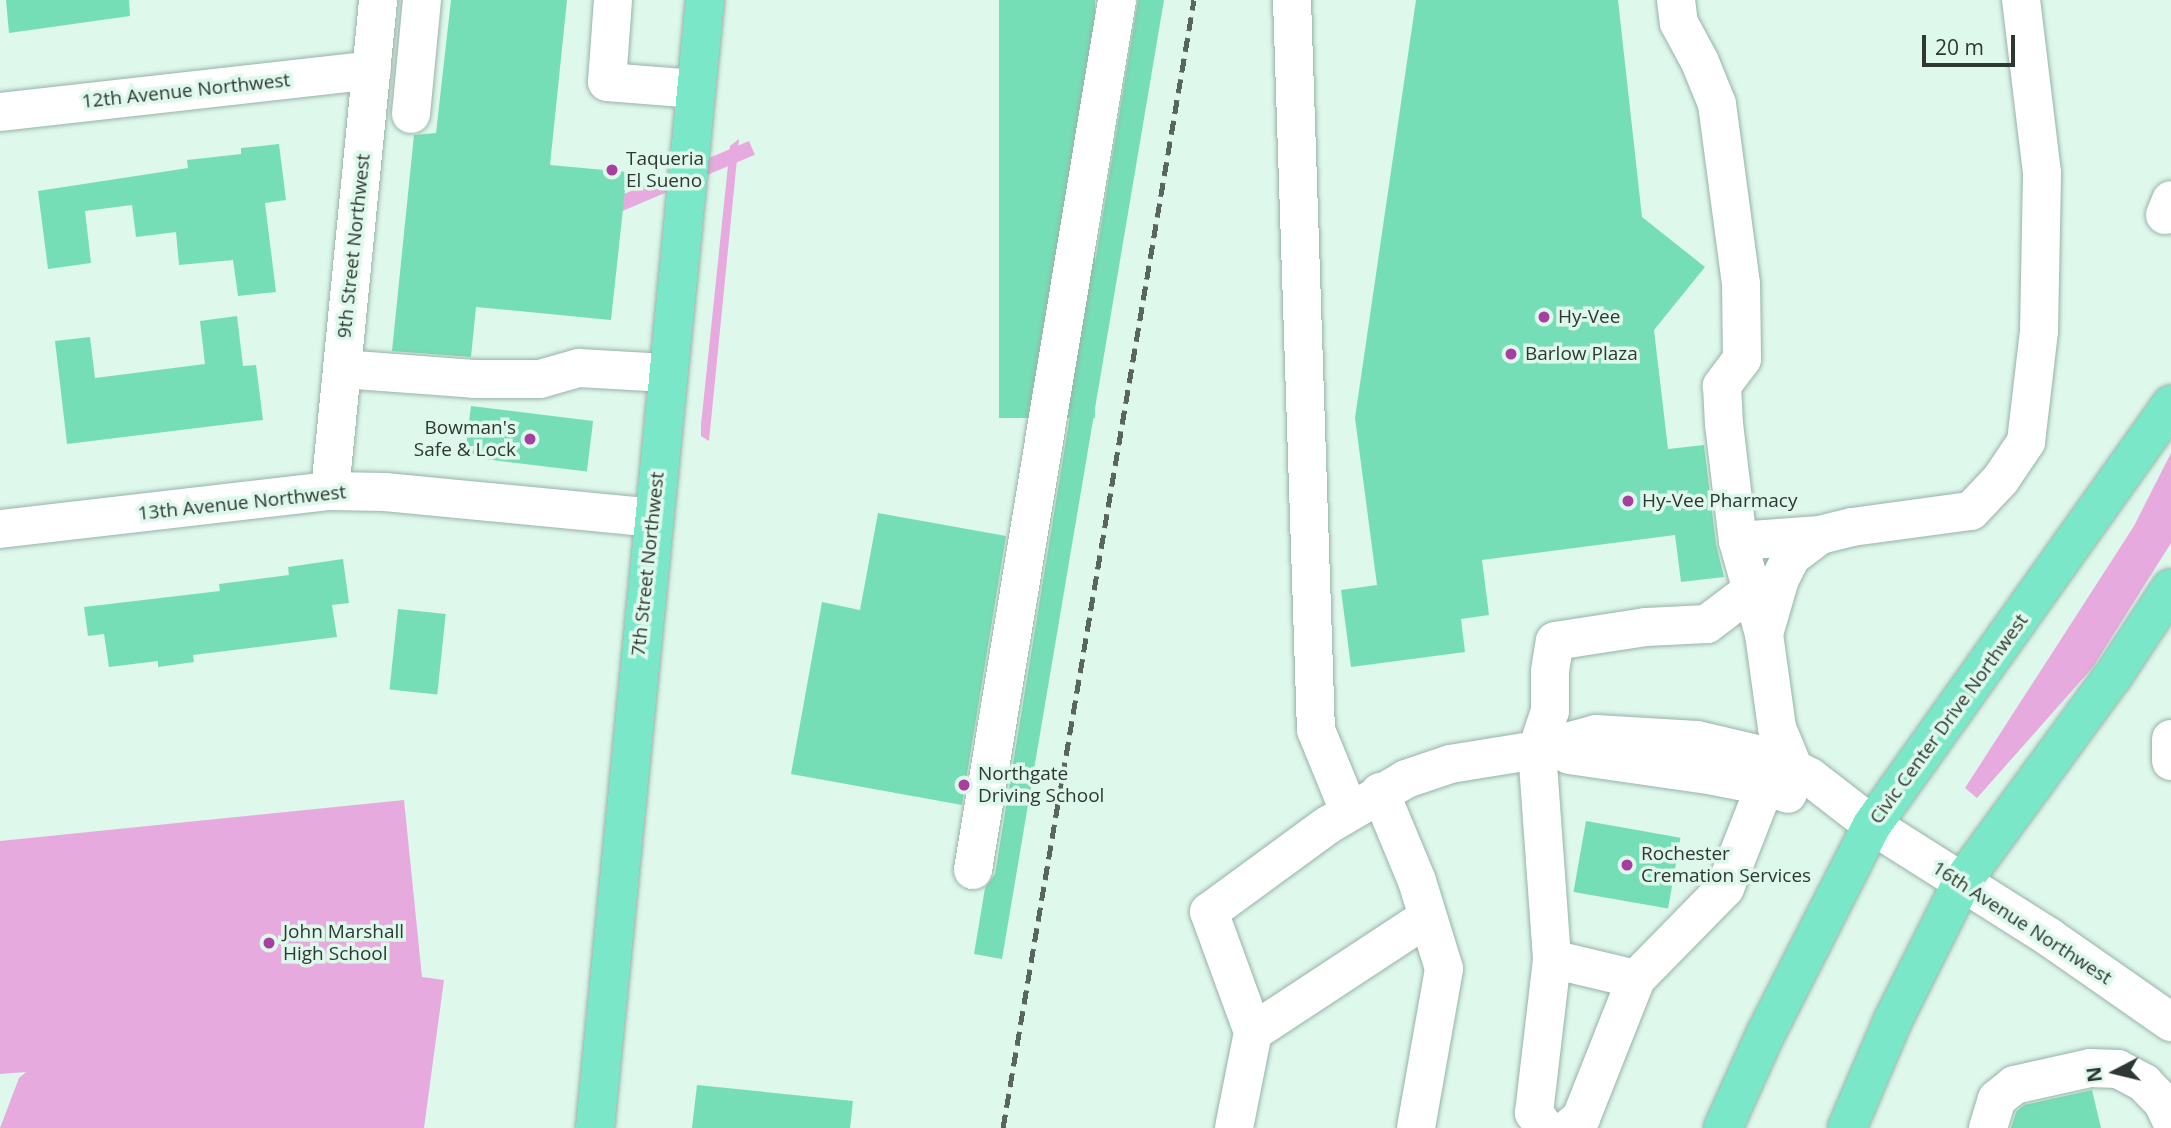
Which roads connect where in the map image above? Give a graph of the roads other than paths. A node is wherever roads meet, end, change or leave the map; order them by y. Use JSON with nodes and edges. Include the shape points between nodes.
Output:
{"nodes":[{"id":1,"x":378,"y":0,"type":"edge"},
{"id":2,"x":422,"y":0,"type":"edge"},
{"id":3,"x":613,"y":0,"type":"edge"},
{"id":4,"x":705,"y":0,"type":"edge"},
{"id":5,"x":1117,"y":0,"type":"edge"},
{"id":6,"x":1293,"y":0,"type":"edge"},
{"id":7,"x":1676,"y":0,"type":"edge"},
{"id":8,"x":2021,"y":0,"type":"edge"},
{"id":9,"x":417,"y":50,"type":"junction"},
{"id":10,"x":373,"y":59,"type":"junction"},
{"id":11,"x":696,"y":89,"type":"junction"},
{"id":12,"x":0,"y":112,"type":"edge"},
{"id":13,"x":411,"y":114,"type":"dead end"},
{"id":14,"x":342,"y":369,"type":"junction"},
{"id":15,"x":666,"y":373,"type":"junction"},
{"id":16,"x":2171,"y":405,"type":"edge"},
{"id":17,"x":330,"y":491,"type":"junction"},
{"id":18,"x":1,"y":518,"type":"edge"},
{"id":19,"x":653,"y":518,"type":"junction"},
{"id":20,"x":1820,"y":535,"type":"junction"},
{"id":21,"x":1738,"y":541,"type":"junction"},
{"id":22,"x":2171,"y":588,"type":"edge"},
{"id":23,"x":1752,"y":590,"type":"junction"},
{"id":24,"x":1764,"y":634,"type":"junction"},
{"id":25,"x":2171,"y":739,"type":"edge"},
{"id":26,"x":1538,"y":750,"type":"junction"},
{"id":27,"x":2171,"y":761,"type":"edge"},
{"id":28,"x":1779,"y":778,"type":"junction"},
{"id":29,"x":1365,"y":802,"type":"junction"},
{"id":30,"x":1872,"y":825,"type":"junction"},
{"id":31,"x":973,"y":870,"type":"dead end"},
{"id":32,"x":1962,"y":882,"type":"junction"},
{"id":33,"x":1428,"y":917,"type":"junction"},
{"id":34,"x":1552,"y":959,"type":"junction"},
{"id":35,"x":1636,"y":979,"type":"junction"},
{"id":36,"x":2171,"y":1022,"type":"edge"},
{"id":37,"x":1252,"y":1032,"type":"junction"},
{"id":38,"x":2171,"y":1120,"type":"edge"},
{"id":39,"x":595,"y":1128,"type":"edge"},
{"id":40,"x":1234,"y":1128,"type":"edge"},
{"id":41,"x":1416,"y":1128,"type":"edge"},
{"id":42,"x":1545,"y":1128,"type":"edge"},
{"id":43,"x":1569,"y":1128,"type":"edge"},
{"id":44,"x":1723,"y":1128,"type":"edge"},
{"id":45,"x":1847,"y":1128,"type":"edge"},
{"id":46,"x":1988,"y":1128,"type":"edge"}],
"edges":[{"from":1,"to":10,"type":"street","name":"9th Street Northwest"},
{"from":2,"to":9,"type":"street"},
{"from":3,"to":11,"type":"street","via":[[607,82]]},
{"from":4,"to":11,"type":"main road","name":"7th Street Northwest"},
{"from":5,"to":31,"type":"street"},
{"from":6,"to":29,"type":"street","via":[[1316,730]]},
{"from":7,"to":21,"type":"street","via":[[1679,23],[1717,103],[1741,284],[1742,359],[1723,386]]},
{"from":8,"to":20,"type":"street","via":[[2042,173],[2039,331],[2026,442],[2001,479],[1971,511]]},
{"from":9,"to":10,"type":"street","name":"12th Avenue Northwest"},
{"from":9,"to":13,"type":"street"},
{"from":10,"to":12,"type":"street","name":"12th Avenue Northwest"},
{"from":10,"to":14,"type":"street","name":"9th Street Northwest"},
{"from":11,"to":15,"type":"main road","name":"7th Street Northwest"},
{"from":14,"to":15,"type":"street","via":[[474,379],[540,379],[579,368]]},
{"from":14,"to":17,"type":"street","name":"9th Street Northwest"},
{"from":15,"to":19,"type":"main road","name":"7th Street Northwest"},
{"from":16,"to":30,"type":"main road","name":"Civic Center Drive Northwest"},
{"from":17,"to":18,"type":"street","name":"13th Avenue Northwest"},
{"from":17,"to":19,"type":"street","name":"13th Avenue Northwest","via":[[385,492]]},
{"from":19,"to":39,"type":"main road","name":"7th Street Northwest"},
{"from":20,"to":21,"type":"street"},
{"from":20,"to":24,"type":"street","via":[[1791,557]]},
{"from":21,"to":23,"type":"street"},
{"from":22,"to":32,"type":"main road","via":[[2113,676]]},
{"from":23,"to":24,"type":"street"},
{"from":23,"to":26,"type":"street","via":[[1707,624],[1646,627],[1555,641],[1550,711]]},
{"from":24,"to":28,"type":"street"},
{"from":25,"to":27,"type":"street"},
{"from":26,"to":28,"type":"street","name":"16th Avenue Northwest","via":[[1596,734],[1697,740],[1761,755]]},
{"from":26,"to":29,"type":"street","name":"16th Avenue Northwest","via":[[1450,764],[1406,779]]},
{"from":26,"to":34,"type":"street"},
{"from":28,"to":30,"type":"street","name":"16th Avenue Northwest","via":[[1810,777]]},
{"from":28,"to":35,"type":"street","via":[[1725,888]]},
{"from":29,"to":33,"type":"street","via":[[1417,881]]},
{"from":29,"to":37,"type":"street","name":"16th Avenue Northwest","via":[[1209,912]]},
{"from":30,"to":32,"type":"street","name":"16th Avenue Northwest"},
{"from":30,"to":44,"type":"main road","name":"Civic Center Drive Northwest"},
{"from":32,"to":36,"type":"street","name":"16th Avenue Northwest"},
{"from":32,"to":45,"type":"main road","via":[[1893,1020]]},
{"from":33,"to":37,"type":"street"},
{"from":33,"to":41,"type":"street","via":[[1444,970]]},
{"from":34,"to":35,"type":"street"},
{"from":34,"to":42,"type":"street","via":[[1534,1113]]},
{"from":35,"to":43,"type":"street","via":[[1581,1118]]},
{"from":37,"to":40,"type":"street"},
{"from":38,"to":46,"type":"street","via":[[2164,1103],[2144,1083],[2118,1069],[2090,1068],[2014,1085],[1997,1099]]}]}
